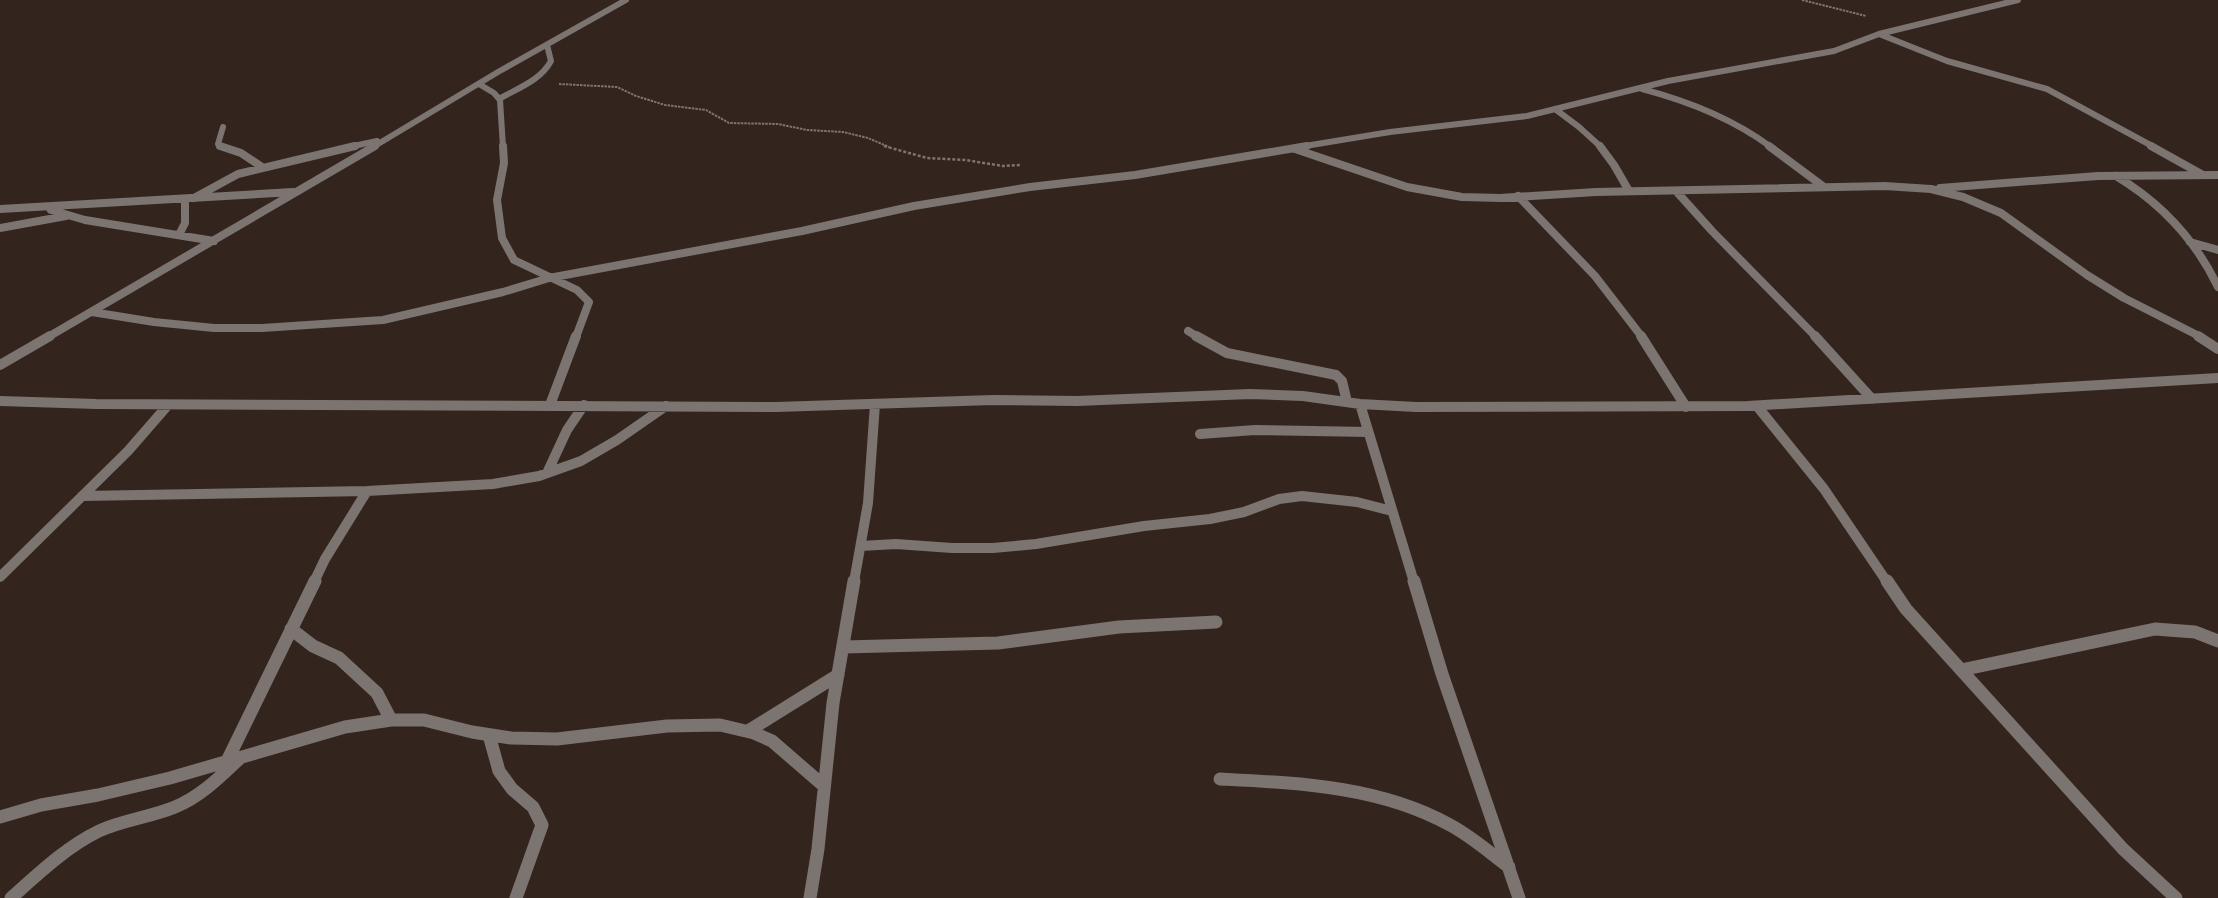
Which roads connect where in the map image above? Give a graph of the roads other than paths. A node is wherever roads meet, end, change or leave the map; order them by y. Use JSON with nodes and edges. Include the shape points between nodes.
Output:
{"nodes":[{"id":1,"x":626,"y":0,"type":"edge"},
{"id":2,"x":2018,"y":0,"type":"edge"},
{"id":3,"x":1879,"y":34,"type":"junction"},
{"id":4,"x":547,"y":46,"type":"junction"},
{"id":5,"x":479,"y":84,"type":"junction"},
{"id":6,"x":1641,"y":88,"type":"junction"},
{"id":7,"x":498,"y":99,"type":"junction"},
{"id":8,"x":1555,"y":110,"type":"junction"},
{"id":9,"x":223,"y":127,"type":"dead end"},
{"id":10,"x":386,"y":140,"type":"junction"},
{"id":11,"x":1294,"y":149,"type":"junction"},
{"id":12,"x":262,"y":167,"type":"junction"},
{"id":13,"x":2203,"y":175,"type":"junction"},
{"id":14,"x":2218,"y":175,"type":"edge"},
{"id":15,"x":2115,"y":176,"type":"junction"},
{"id":16,"x":1824,"y":187,"type":"junction"},
{"id":17,"x":1931,"y":189,"type":"junction"},
{"id":18,"x":1629,"y":191,"type":"junction"},
{"id":19,"x":1676,"y":191,"type":"junction"},
{"id":20,"x":297,"y":192,"type":"junction"},
{"id":21,"x":1518,"y":196,"type":"junction"},
{"id":22,"x":193,"y":198,"type":"junction"},
{"id":23,"x":184,"y":199,"type":"junction"},
{"id":24,"x":44,"y":208,"type":"junction"},
{"id":25,"x":0,"y":210,"type":"edge"},
{"id":26,"x":70,"y":216,"type":"junction"},
{"id":27,"x":0,"y":228,"type":"edge"},
{"id":28,"x":179,"y":235,"type":"junction"},
{"id":29,"x":214,"y":241,"type":"junction"},
{"id":30,"x":2190,"y":242,"type":"junction"},
{"id":31,"x":2218,"y":250,"type":"edge"},
{"id":32,"x":549,"y":278,"type":"junction"},
{"id":33,"x":2218,"y":287,"type":"edge"},
{"id":34,"x":92,"y":312,"type":"junction"},
{"id":35,"x":1188,"y":331,"type":"dead end"},
{"id":36,"x":2218,"y":349,"type":"edge"},
{"id":37,"x":0,"y":365,"type":"edge"},
{"id":38,"x":2218,"y":378,"type":"edge"},
{"id":39,"x":1872,"y":399,"type":"junction"},
{"id":40,"x":0,"y":401,"type":"edge"},
{"id":41,"x":1347,"y":402,"type":"junction"},
{"id":42,"x":875,"y":404,"type":"junction"},
{"id":43,"x":1360,"y":404,"type":"junction"},
{"id":44,"x":168,"y":405,"type":"junction"},
{"id":45,"x":550,"y":405,"type":"junction"},
{"id":46,"x":584,"y":405,"type":"junction"},
{"id":47,"x":666,"y":406,"type":"junction"},
{"id":48,"x":1757,"y":406,"type":"junction"},
{"id":49,"x":1686,"y":407,"type":"junction"},
{"id":50,"x":1368,"y":432,"type":"junction"},
{"id":51,"x":1200,"y":434,"type":"dead end"},
{"id":52,"x":547,"y":473,"type":"junction"},
{"id":53,"x":367,"y":490,"type":"junction"},
{"id":54,"x":82,"y":496,"type":"junction"},
{"id":55,"x":1392,"y":511,"type":"junction"},
{"id":56,"x":860,"y":546,"type":"junction"},
{"id":57,"x":0,"y":577,"type":"edge"},
{"id":58,"x":1216,"y":622,"type":"dead end"},
{"id":59,"x":291,"y":629,"type":"junction"},
{"id":60,"x":2218,"y":641,"type":"edge"},
{"id":61,"x":844,"y":647,"type":"junction"},
{"id":62,"x":1961,"y":670,"type":"junction"},
{"id":63,"x":838,"y":675,"type":"junction"},
{"id":64,"x":391,"y":720,"type":"junction"},
{"id":65,"x":748,"y":731,"type":"junction"},
{"id":66,"x":489,"y":734,"type":"junction"},
{"id":67,"x":233,"y":760,"type":"junction"},
{"id":68,"x":1220,"y":779,"type":"dead end"},
{"id":69,"x":824,"y":786,"type":"junction"},
{"id":70,"x":0,"y":817,"type":"edge"},
{"id":71,"x":1509,"y":867,"type":"junction"},
{"id":72,"x":11,"y":898,"type":"edge"},
{"id":73,"x":516,"y":898,"type":"edge"},
{"id":74,"x":810,"y":898,"type":"edge"},
{"id":75,"x":1519,"y":898,"type":"edge"},
{"id":76,"x":2176,"y":898,"type":"edge"}],
"edges":[{"from":1,"to":4,"type":"street"},
{"from":2,"to":3,"type":"street"},
{"from":3,"to":6,"type":"street","via":[[1834,51]]},
{"from":3,"to":13,"type":"street","via":[[1947,61],[2046,89]]},
{"from":4,"to":5,"type":"street"},
{"from":4,"to":7,"type":"street","via":[[552,61],[548,68]]},
{"from":5,"to":7,"type":"street"},
{"from":5,"to":10,"type":"street"},
{"from":6,"to":8,"type":"street"},
{"from":6,"to":16,"type":"street","via":[[1680,99],[1748,131]]},
{"from":7,"to":32,"type":"street","via":[[504,163],[497,200],[502,238],[514,260]]},
{"from":8,"to":11,"type":"street","via":[[1390,132]]},
{"from":8,"to":18,"type":"street","via":[[1586,131],[1613,160]]},
{"from":9,"to":12,"type":"street","via":[[218,144],[241,153]]},
{"from":10,"to":12,"type":"street"},
{"from":10,"to":20,"type":"street"},
{"from":11,"to":21,"type":"street","via":[[1422,191],[1478,197]]},
{"from":11,"to":32,"type":"street","via":[[1135,176],[914,206],[802,231]]},
{"from":12,"to":22,"type":"street","via":[[238,174]]},
{"from":13,"to":14,"type":"street"},
{"from":13,"to":15,"type":"street"},
{"from":15,"to":17,"type":"street"},
{"from":15,"to":30,"type":"street","via":[[2160,206]]},
{"from":16,"to":17,"type":"street"},
{"from":16,"to":19,"type":"street"},
{"from":17,"to":36,"type":"street","via":[[2001,212],[2087,275]]},
{"from":18,"to":19,"type":"street"},
{"from":18,"to":21,"type":"street"},
{"from":19,"to":39,"type":"street"},
{"from":20,"to":22,"type":"street"},
{"from":20,"to":29,"type":"street"},
{"from":21,"to":49,"type":"street","via":[[1594,275],[1659,360]]},
{"from":22,"to":23,"type":"street"},
{"from":23,"to":24,"type":"street"},
{"from":23,"to":28,"type":"street","via":[[185,223]]},
{"from":24,"to":25,"type":"street"},
{"from":24,"to":26,"type":"street"},
{"from":26,"to":27,"type":"street"},
{"from":26,"to":28,"type":"street"},
{"from":28,"to":29,"type":"street"},
{"from":29,"to":34,"type":"street"},
{"from":30,"to":31,"type":"street"},
{"from":30,"to":33,"type":"street"},
{"from":32,"to":34,"type":"street","via":[[383,320],[331,324],[214,328]]},
{"from":32,"to":45,"type":"street","via":[[577,290],[589,302]]},
{"from":34,"to":37,"type":"street"},
{"from":35,"to":41,"type":"street","via":[[1228,353],[1336,375],[1342,381]]},
{"from":38,"to":39,"type":"street"},
{"from":39,"to":48,"type":"street"},
{"from":40,"to":44,"type":"street"},
{"from":41,"to":42,"type":"street","via":[[1250,394]]},
{"from":41,"to":43,"type":"street"},
{"from":42,"to":47,"type":"street","via":[[776,408]]},
{"from":42,"to":56,"type":"street","via":[[868,503]]},
{"from":43,"to":49,"type":"street"},
{"from":43,"to":50,"type":"street"},
{"from":44,"to":45,"type":"street"},
{"from":44,"to":54,"type":"street","via":[[128,451]]},
{"from":45,"to":46,"type":"street"},
{"from":46,"to":47,"type":"street"},
{"from":46,"to":52,"type":"street","via":[[567,430]]},
{"from":47,"to":52,"type":"street","via":[[581,461]]},
{"from":48,"to":49,"type":"street"},
{"from":48,"to":62,"type":"street","via":[[1824,489],[1906,609]]},
{"from":50,"to":51,"type":"street","via":[[1255,430]]},
{"from":50,"to":55,"type":"street"},
{"from":52,"to":53,"type":"street","via":[[494,484]]},
{"from":53,"to":54,"type":"street"},
{"from":53,"to":59,"type":"street","via":[[324,559]]},
{"from":54,"to":57,"type":"street"},
{"from":55,"to":56,"type":"street","via":[[1357,502],[1302,496],[1279,499],[1244,512],[1210,519],[1036,544],[977,548],[896,544]]},
{"from":55,"to":71,"type":"street","via":[[1442,674]]},
{"from":56,"to":61,"type":"street"},
{"from":58,"to":61,"type":"street","via":[[1119,627],[998,643]]},
{"from":59,"to":64,"type":"street","via":[[313,646],[339,658],[377,693]]},
{"from":59,"to":67,"type":"street"},
{"from":60,"to":62,"type":"street","via":[[2195,632],[2155,629]]},
{"from":61,"to":63,"type":"street"},
{"from":62,"to":76,"type":"street","via":[[2122,849]]},
{"from":63,"to":65,"type":"street"},
{"from":63,"to":69,"type":"street"},
{"from":64,"to":66,"type":"street","via":[[424,720]]},
{"from":64,"to":67,"type":"street","via":[[345,727]]},
{"from":65,"to":66,"type":"street","via":[[720,725],[606,732],[557,739]]},
{"from":65,"to":69,"type":"street","via":[[772,741]]},
{"from":66,"to":73,"type":"street","via":[[498,771],[512,789],[533,807],[542,825]]},
{"from":67,"to":70,"type":"street","via":[[170,778]]},
{"from":67,"to":72,"type":"street","via":[[208,788],[185,802],[100,831],[71,847]]},
{"from":68,"to":71,"type":"street","via":[[1305,783],[1392,800],[1450,825]]},
{"from":69,"to":74,"type":"street"},
{"from":71,"to":75,"type":"street"}]}
